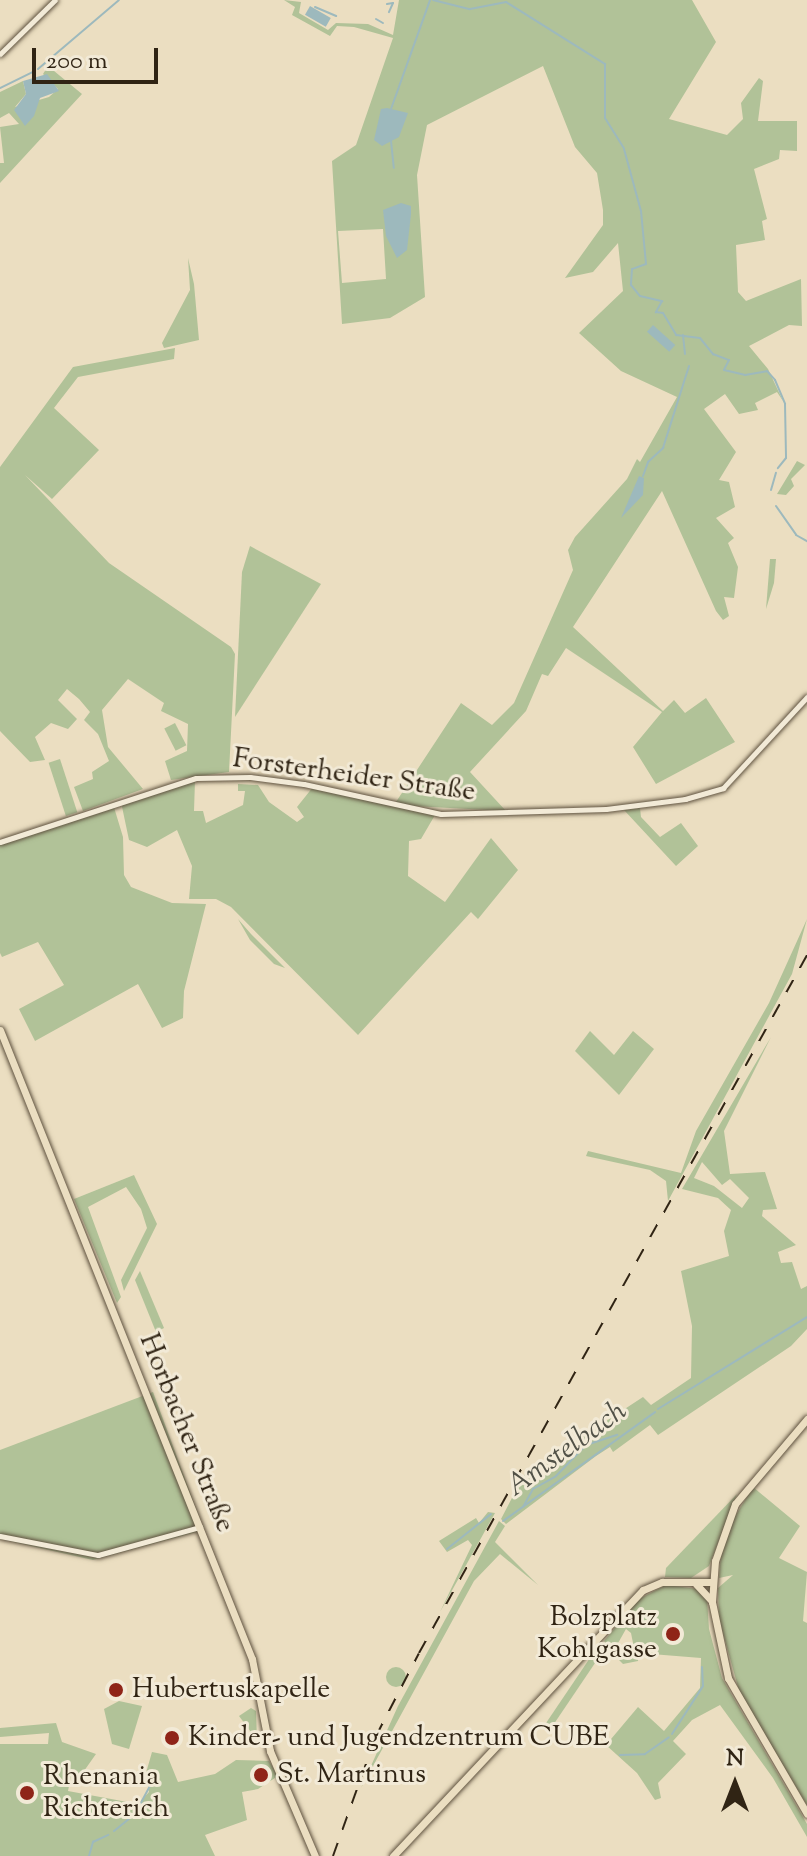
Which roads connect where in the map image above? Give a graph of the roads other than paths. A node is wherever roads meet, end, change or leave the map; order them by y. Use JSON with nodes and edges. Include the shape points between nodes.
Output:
{"nodes":[{"id":1,"x":55,"y":0,"type":"edge"},
{"id":2,"x":0,"y":54,"type":"edge"},
{"id":3,"x":807,"y":697,"type":"edge"},
{"id":4,"x":0,"y":842,"type":"edge"},
{"id":5,"x":0,"y":1030,"type":"edge"},
{"id":6,"x":807,"y":1419,"type":"edge"},
{"id":7,"x":200,"y":1527,"type":"junction"},
{"id":8,"x":0,"y":1536,"type":"edge"},
{"id":9,"x":715,"y":1561,"type":"junction"},
{"id":10,"x":696,"y":1582,"type":"junction"},
{"id":11,"x":712,"y":1582,"type":"junction"},
{"id":12,"x":712,"y":1602,"type":"junction"},
{"id":13,"x":807,"y":1814,"type":"edge"},
{"id":14,"x":315,"y":1856,"type":"edge"},
{"id":15,"x":393,"y":1856,"type":"edge"}],
"edges":[{"from":1,"to":2,"type":"street"},
{"from":3,"to":4,"type":"street","name":"Forsterheider Straße","via":[[718,791],[623,808],[441,814],[304,784],[196,778]]},
{"from":5,"to":7,"type":"main road","name":"Horbacher Straße"},
{"from":6,"to":9,"type":"main road","via":[[740,1497]]},
{"from":7,"to":8,"type":"street","via":[[98,1555]]},
{"from":7,"to":14,"type":"main road","name":"Horbacher Straße","via":[[256,1671],[270,1751]]},
{"from":9,"to":10,"type":"main road"},
{"from":9,"to":11,"type":"main road"},
{"from":10,"to":11,"type":"main road"},
{"from":10,"to":12,"type":"main road"},
{"from":10,"to":15,"type":"main road","via":[[655,1583],[638,1594]]},
{"from":11,"to":12,"type":"main road"},
{"from":12,"to":13,"type":"main road","via":[[732,1685]]}]}
